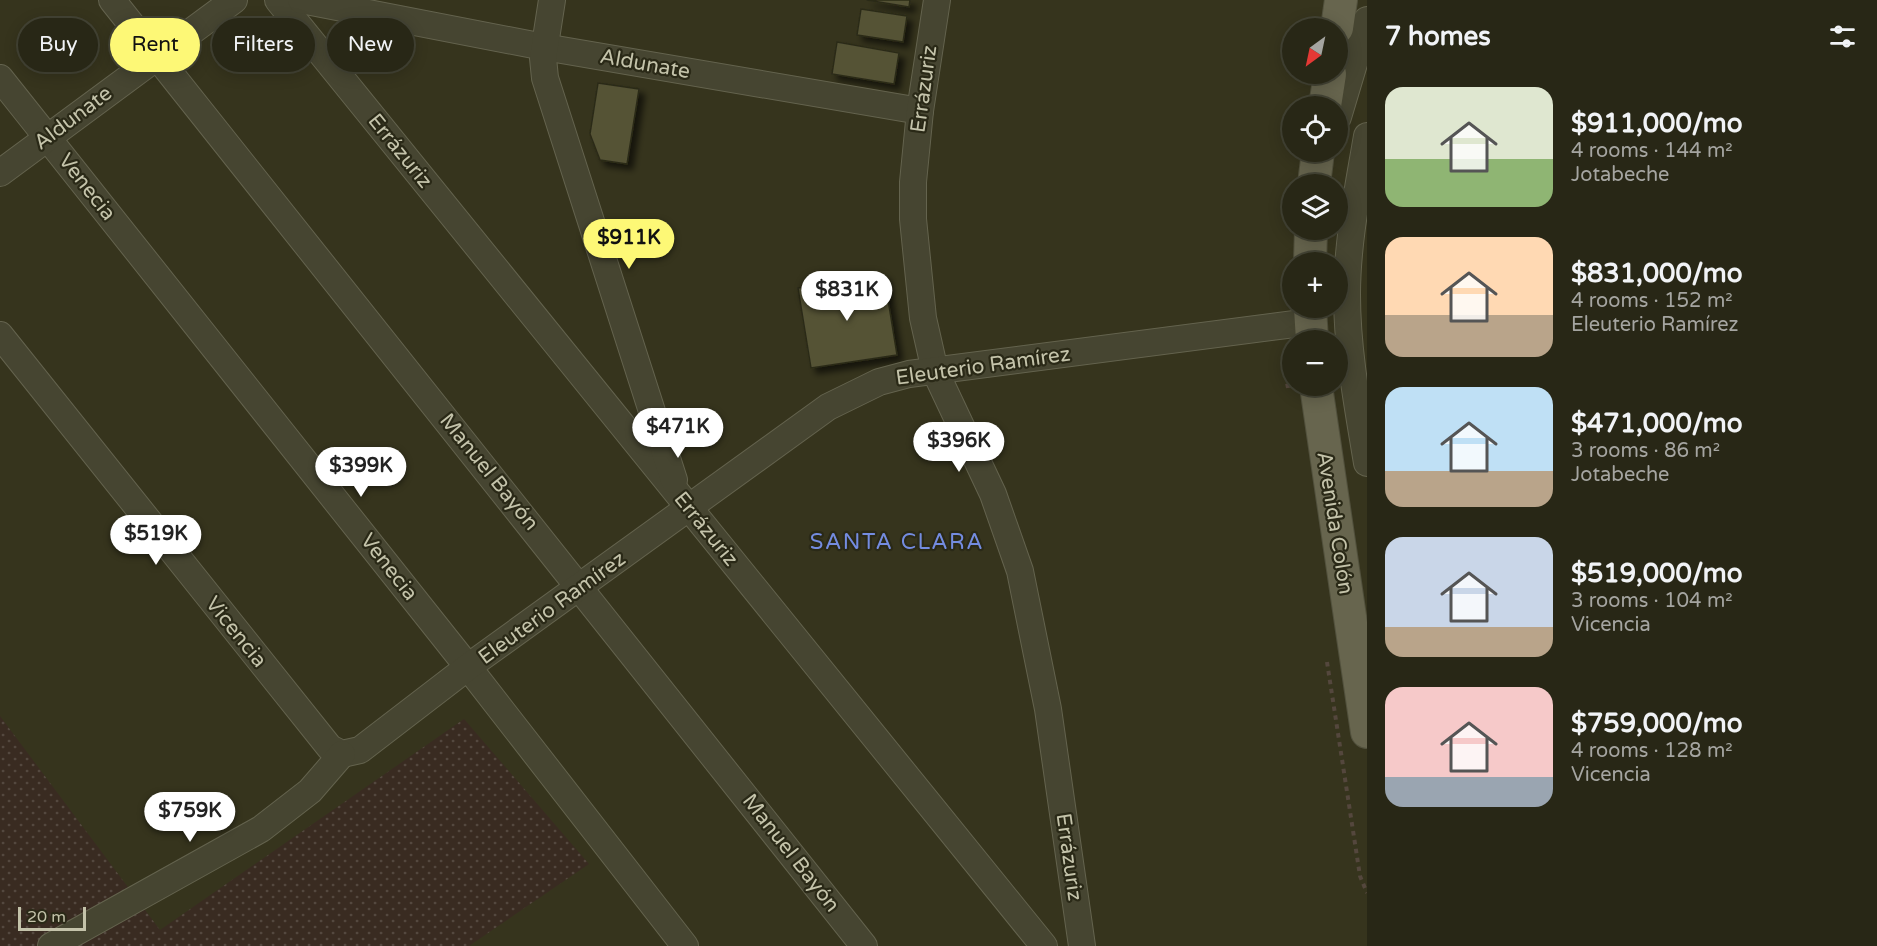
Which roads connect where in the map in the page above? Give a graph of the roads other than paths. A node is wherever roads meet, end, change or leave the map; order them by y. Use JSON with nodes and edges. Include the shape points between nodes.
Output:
{"nodes":[{"id":1,"x":112,"y":0,"type":"edge"},
{"id":2,"x":234,"y":0,"type":"edge"},
{"id":3,"x":278,"y":0,"type":"edge"},
{"id":4,"x":301,"y":0,"type":"edge"},
{"id":5,"x":552,"y":0,"type":"edge"},
{"id":6,"x":937,"y":0,"type":"edge"},
{"id":7,"x":1341,"y":0,"type":"edge"},
{"id":8,"x":127,"y":18,"type":"edge"},
{"id":9,"x":1338,"y":18,"type":"edge"},
{"id":10,"x":1367,"y":20,"type":"edge"},
{"id":11,"x":200,"y":25,"type":"edge"},
{"id":12,"x":544,"y":47,"type":"junction"},
{"id":13,"x":136,"y":72,"type":"edge"},
{"id":14,"x":171,"y":72,"type":"edge"},
{"id":15,"x":0,"y":78,"type":"edge"},
{"id":16,"x":1344,"y":96,"type":"edge"},
{"id":17,"x":920,"y":111,"type":"junction"},
{"id":18,"x":1367,"y":136,"type":"edge"},
{"id":19,"x":47,"y":137,"type":"junction"},
{"id":20,"x":0,"y":173,"type":"edge"},
{"id":21,"x":1311,"y":319,"type":"edge"},
{"id":22,"x":0,"y":335,"type":"edge"},
{"id":23,"x":935,"y":371,"type":"junction"},
{"id":24,"x":1317,"y":396,"type":"edge"},
{"id":25,"x":1367,"y":463,"type":"edge"},
{"id":26,"x":684,"y":502,"type":"junction"},
{"id":27,"x":581,"y":587,"type":"junction"},
{"id":28,"x":1346,"y":597,"type":"junction"},
{"id":29,"x":1367,"y":656,"type":"edge"},
{"id":30,"x":468,"y":667,"type":"junction"},
{"id":31,"x":1367,"y":732,"type":"edge"},
{"id":32,"x":342,"y":754,"type":"junction"},
{"id":33,"x":51,"y":946,"type":"edge"},
{"id":34,"x":686,"y":946,"type":"edge"},
{"id":35,"x":864,"y":946,"type":"edge"},
{"id":36,"x":1044,"y":946,"type":"edge"},
{"id":37,"x":1083,"y":946,"type":"edge"}],
"edges":[{"from":1,"to":8,"type":"street","name":"Manuel Bayón"},
{"from":2,"to":11,"type":"street","name":"Aldunate"},
{"from":3,"to":26,"type":"street","name":"Errázuriz"},
{"from":4,"to":12,"type":"street","name":"Aldunate"},
{"from":5,"to":12,"type":"street"},
{"from":6,"to":17,"type":"street","name":"Errázuriz"},
{"from":7,"to":9,"type":"main road"},
{"from":10,"to":16,"type":"street"},
{"from":12,"to":17,"type":"street","name":"Aldunate"},
{"from":12,"to":26,"type":"street","via":[[545,78]]},
{"from":13,"to":19,"type":"street","name":"Aldunate"},
{"from":14,"to":27,"type":"street","name":"Manuel Bayón"},
{"from":15,"to":19,"type":"street","name":"Venecia"},
{"from":17,"to":23,"type":"street","name":"Errázuriz","via":[[913,219],[920,298]]},
{"from":18,"to":25,"type":"street","via":[[1347,296]]},
{"from":19,"to":20,"type":"street","name":"Aldunate"},
{"from":19,"to":30,"type":"street","name":"Venecia"},
{"from":21,"to":23,"type":"street","name":"Eleuterio Ramírez"},
{"from":22,"to":32,"type":"street","name":"Vicencia","via":[[330,748]]},
{"from":23,"to":26,"type":"street","name":"Eleuterio Ramírez","via":[[897,376],[844,398]]},
{"from":23,"to":37,"type":"street","name":"Errázuriz","via":[[993,494],[1020,571],[1048,709]]},
{"from":24,"to":28,"type":"main road","name":"Avenida Colón"},
{"from":26,"to":27,"type":"street","name":"Eleuterio Ramírez"},
{"from":26,"to":36,"type":"street","name":"Errázuriz"},
{"from":27,"to":30,"type":"street","name":"Eleuterio Ramírez"},
{"from":27,"to":35,"type":"street","name":"Manuel Bayón"},
{"from":28,"to":29,"type":"street"},
{"from":28,"to":31,"type":"main road","name":"Avenida Colón"},
{"from":30,"to":32,"type":"street","name":"Eleuterio Ramírez","via":[[360,750]]},
{"from":30,"to":34,"type":"street","name":"Venecia"},
{"from":32,"to":33,"type":"street","via":[[310,791],[261,829]]}]}
